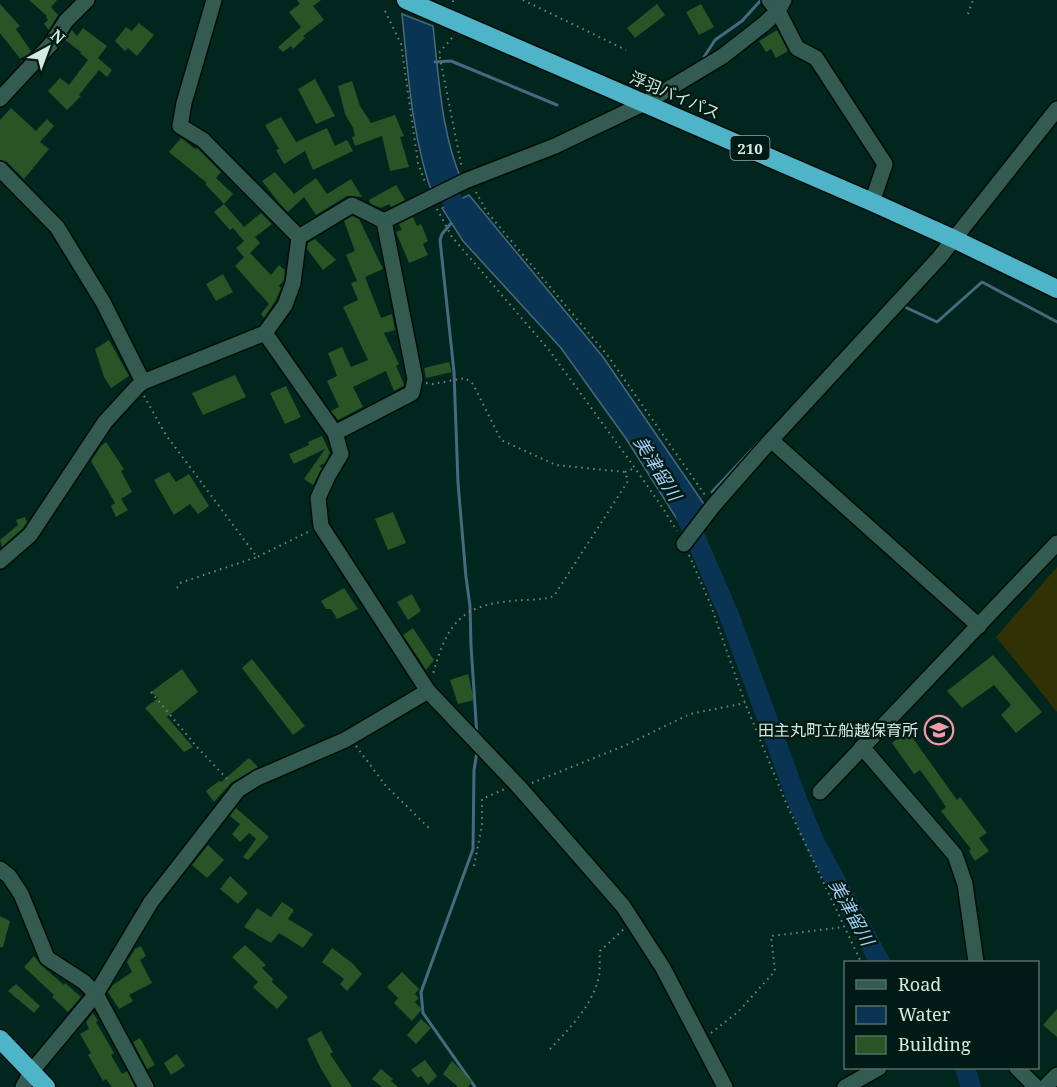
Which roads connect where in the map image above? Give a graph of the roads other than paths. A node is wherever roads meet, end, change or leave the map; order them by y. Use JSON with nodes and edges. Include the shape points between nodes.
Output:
{"nodes":[{"id":1,"x":87,"y":0,"type":"edge"},
{"id":2,"x":214,"y":0,"type":"edge"},
{"id":3,"x":406,"y":0,"type":"edge"},
{"id":4,"x":777,"y":4,"type":"edge"},
{"id":5,"x":0,"y":99,"type":"edge"},
{"id":6,"x":645,"y":103,"type":"junction"},
{"id":7,"x":1057,"y":109,"type":"edge"},
{"id":8,"x":0,"y":169,"type":"edge"},
{"id":9,"x":872,"y":202,"type":"junction"},
{"id":10,"x":384,"y":221,"type":"junction"},
{"id":11,"x":299,"y":237,"type":"junction"},
{"id":12,"x":954,"y":238,"type":"junction"},
{"id":13,"x":1057,"y":289,"type":"edge"},
{"id":14,"x":265,"y":333,"type":"junction"},
{"id":15,"x":140,"y":384,"type":"junction"},
{"id":16,"x":335,"y":433,"type":"junction"},
{"id":17,"x":771,"y":440,"type":"junction"},
{"id":18,"x":1057,"y":543,"type":"edge"},
{"id":19,"x":684,"y":544,"type":"road end"},
{"id":20,"x":0,"y":561,"type":"edge"},
{"id":21,"x":980,"y":626,"type":"junction"},
{"id":22,"x":428,"y":691,"type":"junction"},
{"id":23,"x":862,"y":747,"type":"junction"},
{"id":24,"x":820,"y":792,"type":"dead end"},
{"id":25,"x":0,"y":869,"type":"edge"},
{"id":26,"x":976,"y":961,"type":"edge"},
{"id":27,"x":96,"y":994,"type":"junction"},
{"id":28,"x":0,"y":1039,"type":"edge"},
{"id":29,"x":877,"y":1069,"type":"edge"},
{"id":30,"x":1018,"y":1069,"type":"edge"},
{"id":31,"x":1057,"y":1074,"type":"edge"},
{"id":32,"x":27,"y":1080,"type":"edge"},
{"id":33,"x":46,"y":1087,"type":"edge"},
{"id":34,"x":146,"y":1087,"type":"edge"},
{"id":35,"x":725,"y":1087,"type":"edge"},
{"id":36,"x":845,"y":1087,"type":"edge"},
{"id":37,"x":1036,"y":1087,"type":"edge"},
{"id":38,"x":1045,"y":1087,"type":"edge"}],
"edges":[{"from":1,"to":5,"type":"street"},
{"from":2,"to":11,"type":"street","via":[[180,126],[203,140]]},
{"from":3,"to":6,"type":"highway","name":"浮羽バイパス","number":"210"},
{"from":4,"to":6,"type":"street","via":[[756,31],[723,56]]},
{"from":4,"to":9,"type":"street","via":[[797,48],[816,58],[885,164]]},
{"from":6,"to":9,"type":"highway","name":"浮羽バイパス","number":"210"},
{"from":6,"to":10,"type":"street"},
{"from":7,"to":12,"type":"street"},
{"from":8,"to":15,"type":"street","via":[[57,227],[103,302]]},
{"from":9,"to":12,"type":"highway","name":"浮羽バイパス","number":"210"},
{"from":10,"to":11,"type":"street","via":[[352,205]]},
{"from":10,"to":16,"type":"street","via":[[414,380],[412,393]]},
{"from":11,"to":14,"type":"street","via":[[293,283],[285,305]]},
{"from":12,"to":13,"type":"highway","name":"浮羽バイパス","number":"210"},
{"from":12,"to":17,"type":"street"},
{"from":14,"to":15,"type":"street"},
{"from":14,"to":16,"type":"street"},
{"from":15,"to":20,"type":"street","via":[[105,422],[30,534]]},
{"from":16,"to":22,"type":"street","via":[[341,454],[318,498],[321,526]]},
{"from":17,"to":19,"type":"street"},
{"from":17,"to":21,"type":"street"},
{"from":18,"to":21,"type":"street"},
{"from":21,"to":23,"type":"street"},
{"from":22,"to":27,"type":"street","via":[[349,737],[237,790],[151,902]]},
{"from":22,"to":35,"type":"street","via":[[623,906],[663,968]]},
{"from":23,"to":24,"type":"street"},
{"from":23,"to":26,"type":"street","via":[[954,855],[965,884]]},
{"from":25,"to":27,"type":"street","via":[[21,894],[47,958]]},
{"from":27,"to":32,"type":"street"},
{"from":27,"to":34,"type":"street"},
{"from":28,"to":32,"type":"highway"},
{"from":29,"to":36,"type":"street"},
{"from":30,"to":37,"type":"street"},
{"from":31,"to":38,"type":"street"},
{"from":32,"to":33,"type":"highway"}]}
